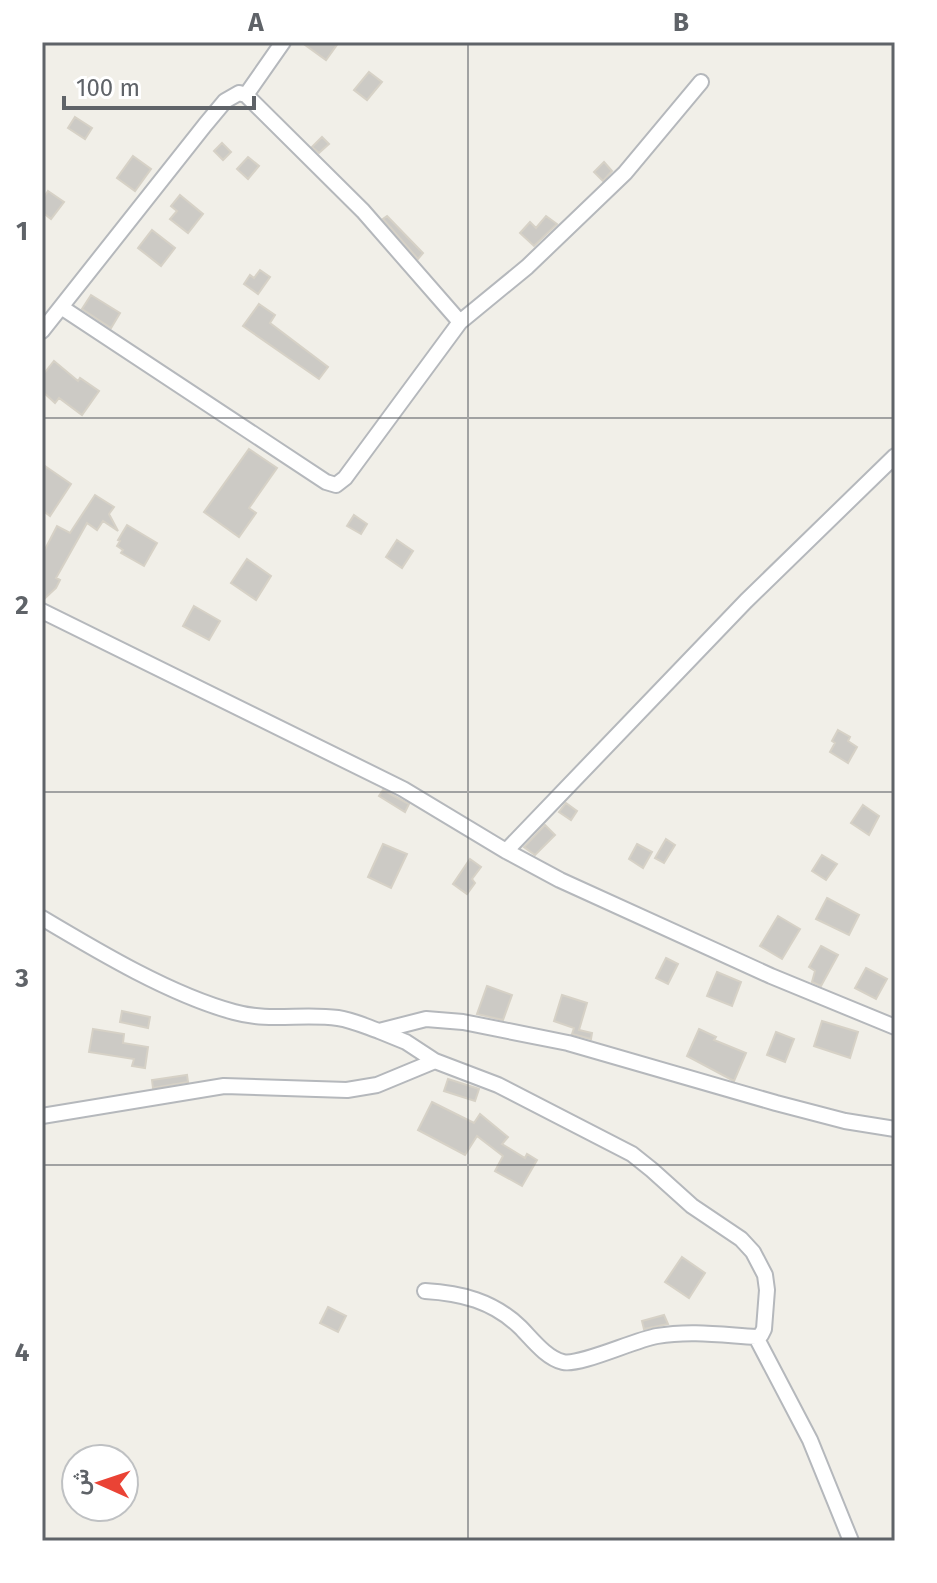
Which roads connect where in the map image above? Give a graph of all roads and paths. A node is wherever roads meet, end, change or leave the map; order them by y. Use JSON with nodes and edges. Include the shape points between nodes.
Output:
{"nodes":[{"id":1,"x":283,"y":42,"type":"edge"},
{"id":2,"x":701,"y":82,"type":"dead end"},
{"id":3,"x":246,"y":95,"type":"junction"},
{"id":4,"x":61,"y":307,"type":"junction"},
{"id":5,"x":460,"y":322,"type":"junction"},
{"id":6,"x":42,"y":331,"type":"edge"},
{"id":7,"x":895,"y":456,"type":"edge"},
{"id":8,"x":42,"y":611,"type":"edge"},
{"id":9,"x":506,"y":851,"type":"junction"},
{"id":10,"x":42,"y":918,"type":"edge"},
{"id":11,"x":895,"y":1027,"type":"edge"},
{"id":12,"x":379,"y":1031,"type":"junction"},
{"id":13,"x":435,"y":1061,"type":"junction"},
{"id":14,"x":42,"y":1116,"type":"edge"},
{"id":15,"x":895,"y":1129,"type":"edge"},
{"id":16,"x":425,"y":1291,"type":"dead end"},
{"id":17,"x":756,"y":1337,"type":"junction"},
{"id":18,"x":851,"y":1541,"type":"edge"}],
"edges":[{"from":1,"to":3,"type":"street"},
{"from":2,"to":5,"type":"street","via":[[625,173],[527,267]]},
{"from":3,"to":4,"type":"street","via":[[225,101]]},
{"from":3,"to":5,"type":"street","via":[[363,211]]},
{"from":4,"to":5,"type":"street","via":[[336,485]]},
{"from":4,"to":6,"type":"street"},
{"from":7,"to":9,"type":"street","via":[[746,601]]},
{"from":8,"to":9,"type":"street","via":[[403,789]]},
{"from":9,"to":11,"type":"street","via":[[771,976]]},
{"from":10,"to":12,"type":"street","via":[[116,960],[234,1012],[281,1019],[336,1017]]},
{"from":12,"to":13,"type":"street"},
{"from":12,"to":15,"type":"street","via":[[426,1019],[463,1022],[568,1043],[776,1103]]},
{"from":13,"to":14,"type":"street","via":[[377,1085],[347,1090],[224,1086]]},
{"from":13,"to":17,"type":"street","via":[[498,1085],[632,1154],[692,1206],[741,1239],[765,1275],[764,1329]]},
{"from":16,"to":17,"type":"street","via":[[490,1305],[562,1362],[582,1361],[656,1336]]},
{"from":17,"to":18,"type":"street","via":[[810,1440]]}]}
